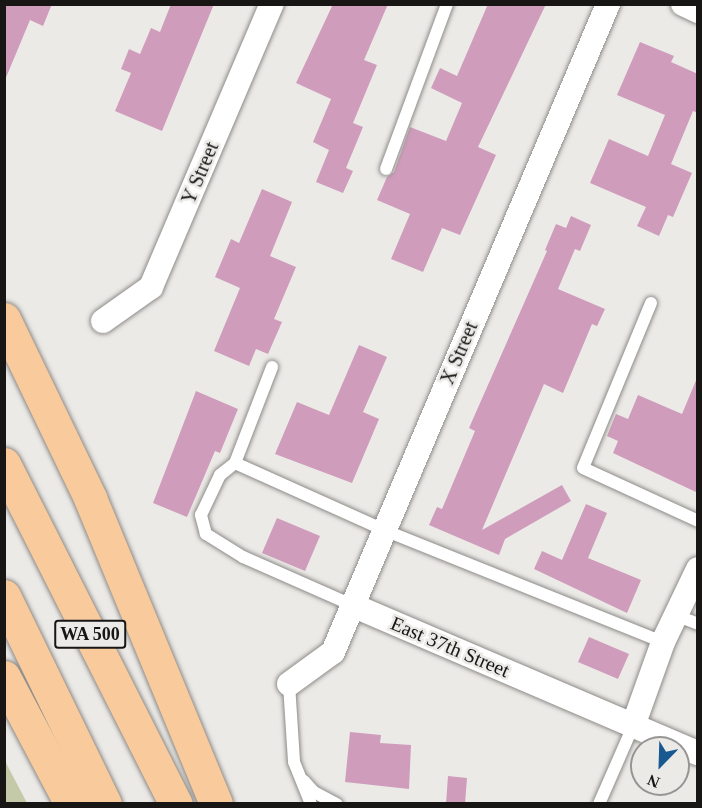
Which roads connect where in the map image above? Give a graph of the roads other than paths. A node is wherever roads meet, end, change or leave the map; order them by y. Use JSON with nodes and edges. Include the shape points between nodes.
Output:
{"nodes":[{"id":1,"x":272,"y":4,"type":"edge"},
{"id":2,"x":447,"y":4,"type":"edge"},
{"id":3,"x":608,"y":4,"type":"edge"},
{"id":4,"x":683,"y":4,"type":"edge"},
{"id":5,"x":698,"y":11,"type":"edge"},
{"id":6,"x":386,"y":169,"type":"dead end"},
{"id":7,"x":651,"y":303,"type":"dead end"},
{"id":8,"x":4,"y":319,"type":"edge"},
{"id":9,"x":103,"y":321,"type":"dead end"},
{"id":10,"x":272,"y":367,"type":"dead end"},
{"id":11,"x":4,"y":464,"type":"edge"},
{"id":12,"x":235,"y":464,"type":"junction"},
{"id":13,"x":698,"y":521,"type":"edge"},
{"id":14,"x":384,"y":530,"type":"junction"},
{"id":15,"x":698,"y":569,"type":"edge"},
{"id":16,"x":4,"y":596,"type":"edge"},
{"id":17,"x":352,"y":605,"type":"junction"},
{"id":18,"x":675,"y":615,"type":"junction"},
{"id":19,"x":698,"y":624,"type":"edge"},
{"id":20,"x":663,"y":642,"type":"junction"},
{"id":21,"x":4,"y":677,"type":"edge"},
{"id":22,"x":289,"y":684,"type":"joint"},
{"id":23,"x":633,"y":726,"type":"junction"},
{"id":24,"x":698,"y":753,"type":"edge"},
{"id":25,"x":302,"y":778,"type":"junction"},
{"id":26,"x":71,"y":804,"type":"edge"},
{"id":27,"x":105,"y":804,"type":"edge"},
{"id":28,"x":176,"y":804,"type":"edge"},
{"id":29,"x":216,"y":804,"type":"edge"},
{"id":30,"x":311,"y":804,"type":"edge"},
{"id":31,"x":337,"y":804,"type":"edge"},
{"id":32,"x":599,"y":804,"type":"edge"}],
"edges":[{"from":1,"to":9,"type":"street","name":"Y Street","via":[[151,287]]},
{"from":2,"to":6,"type":"lane"},
{"from":3,"to":14,"type":"street","name":"X Street"},
{"from":4,"to":5,"type":"street"},
{"from":7,"to":13,"type":"lane","via":[[584,468]]},
{"from":8,"to":29,"type":"highway","via":[[90,498]]},
{"from":10,"to":12,"type":"lane"},
{"from":11,"to":28,"type":"highway","number":"WA 500"},
{"from":12,"to":14,"type":"lane"},
{"from":12,"to":17,"type":"lane","name":"East 37th Street","via":[[220,475],[204,507],[201,515],[206,534],[243,557]]},
{"from":14,"to":17,"type":"street","name":"X Street"},
{"from":14,"to":20,"type":"lane"},
{"from":15,"to":18,"type":"street"},
{"from":16,"to":27,"type":"highway","number":"WA 500"},
{"from":17,"to":22,"type":"street","name":"X Street","via":[[333,652]]},
{"from":17,"to":23,"type":"street","name":"East 37th Street"},
{"from":18,"to":19,"type":"lane"},
{"from":18,"to":20,"type":"street"},
{"from":20,"to":23,"type":"street"},
{"from":21,"to":26,"type":"highway"},
{"from":22,"to":25,"type":"lane","via":[[294,762]]},
{"from":23,"to":24,"type":"street","name":"East 37th Street"},
{"from":23,"to":32,"type":"lane"},
{"from":25,"to":30,"type":"lane"},
{"from":25,"to":31,"type":"lane","via":[[314,792]]}]}
